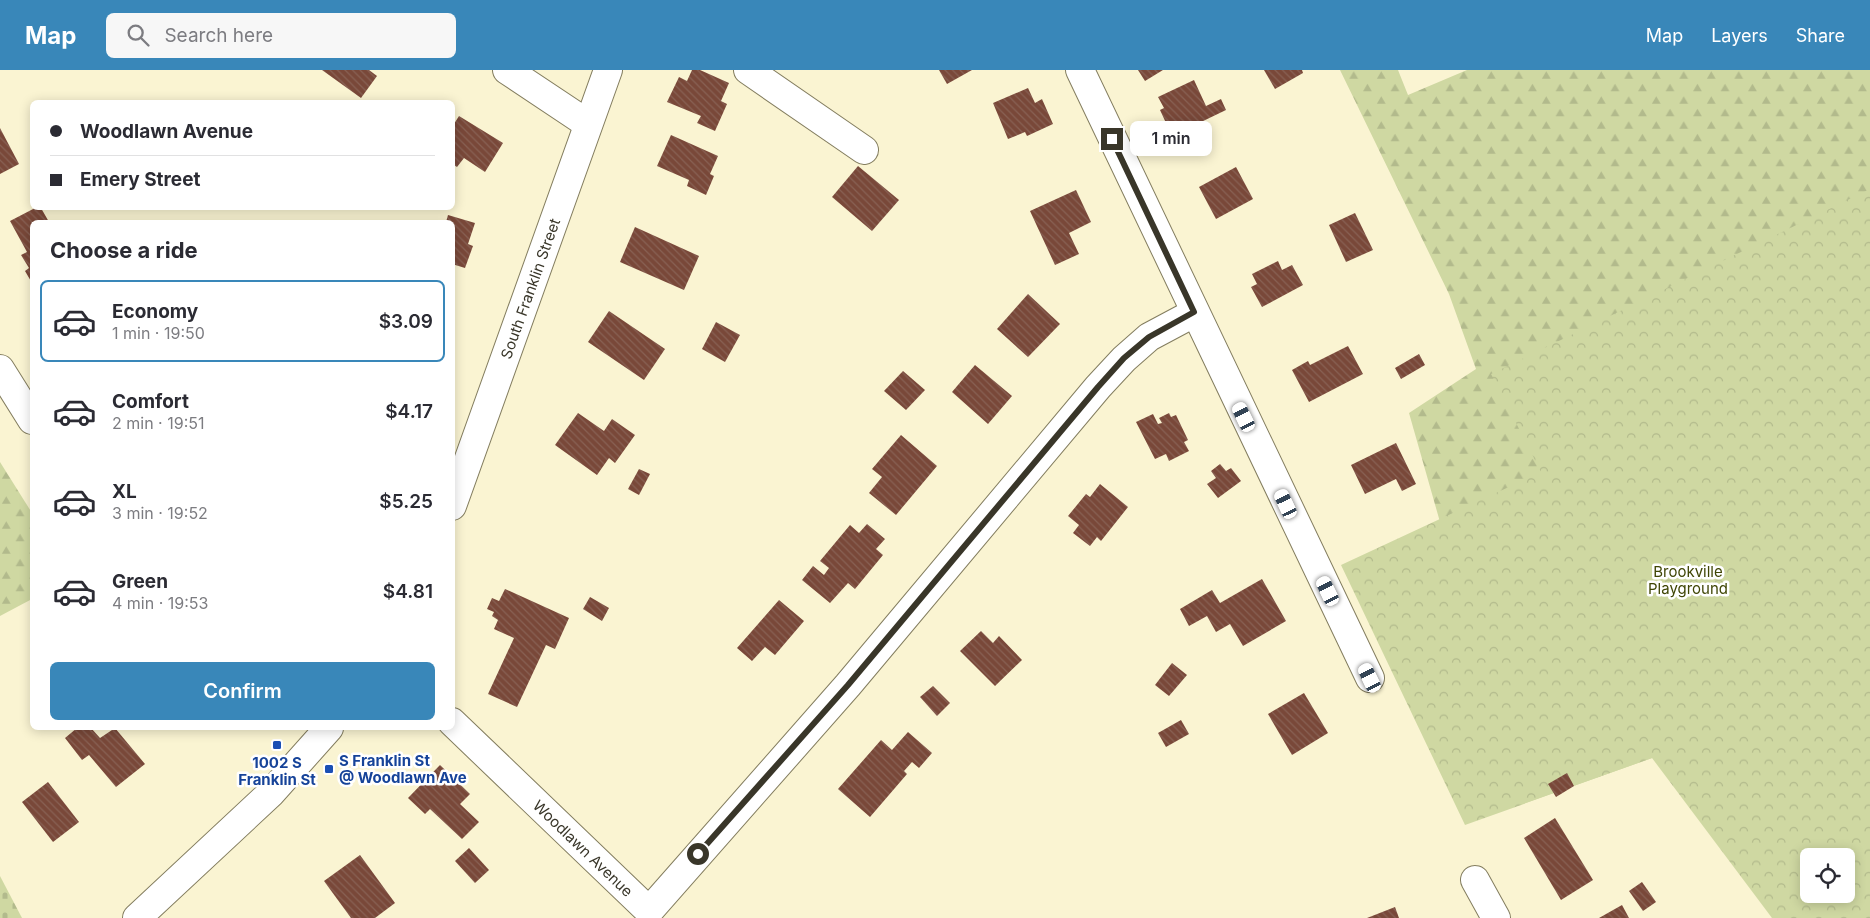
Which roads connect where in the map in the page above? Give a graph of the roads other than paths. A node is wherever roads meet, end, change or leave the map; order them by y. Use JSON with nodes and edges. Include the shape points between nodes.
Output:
{"nodes":[{"id":1,"x":507,"y":70,"type":"edge"},
{"id":2,"x":608,"y":70,"type":"edge"},
{"id":3,"x":748,"y":70,"type":"edge"},
{"id":4,"x":1080,"y":70,"type":"edge"},
{"id":5,"x":588,"y":124,"type":"junction"},
{"id":6,"x":864,"y":150,"type":"dead end"},
{"id":7,"x":1194,"y":312,"type":"junction"},
{"id":8,"x":0,"y":369,"type":"edge"},
{"id":9,"x":30,"y":417,"type":"edge"},
{"id":10,"x":455,"y":498,"type":"edge"},
{"id":11,"x":1370,"y":678,"type":"dead end"},
{"id":12,"x":455,"y":725,"type":"edge"},
{"id":13,"x":327,"y":730,"type":"edge"},
{"id":14,"x":1474,"y":880,"type":"dead end"},
{"id":15,"x":653,"y":914,"type":"edge"},
{"id":16,"x":137,"y":918,"type":"edge"},
{"id":17,"x":1496,"y":918,"type":"edge"}],
"edges":[{"from":1,"to":5,"type":"street"},
{"from":2,"to":5,"type":"street","name":"South Franklin Street"},
{"from":3,"to":6,"type":"street"},
{"from":4,"to":7,"type":"street"},
{"from":5,"to":10,"type":"street","name":"South Franklin Street"},
{"from":7,"to":11,"type":"street"},
{"from":7,"to":15,"type":"street","name":"Woodlawn Avenue","via":[[1149,337],[1124,358]]},
{"from":8,"to":9,"type":"street"},
{"from":12,"to":15,"type":"street","name":"Woodlawn Avenue"},
{"from":13,"to":16,"type":"street","via":[[271,793]]},
{"from":14,"to":17,"type":"street"}]}
